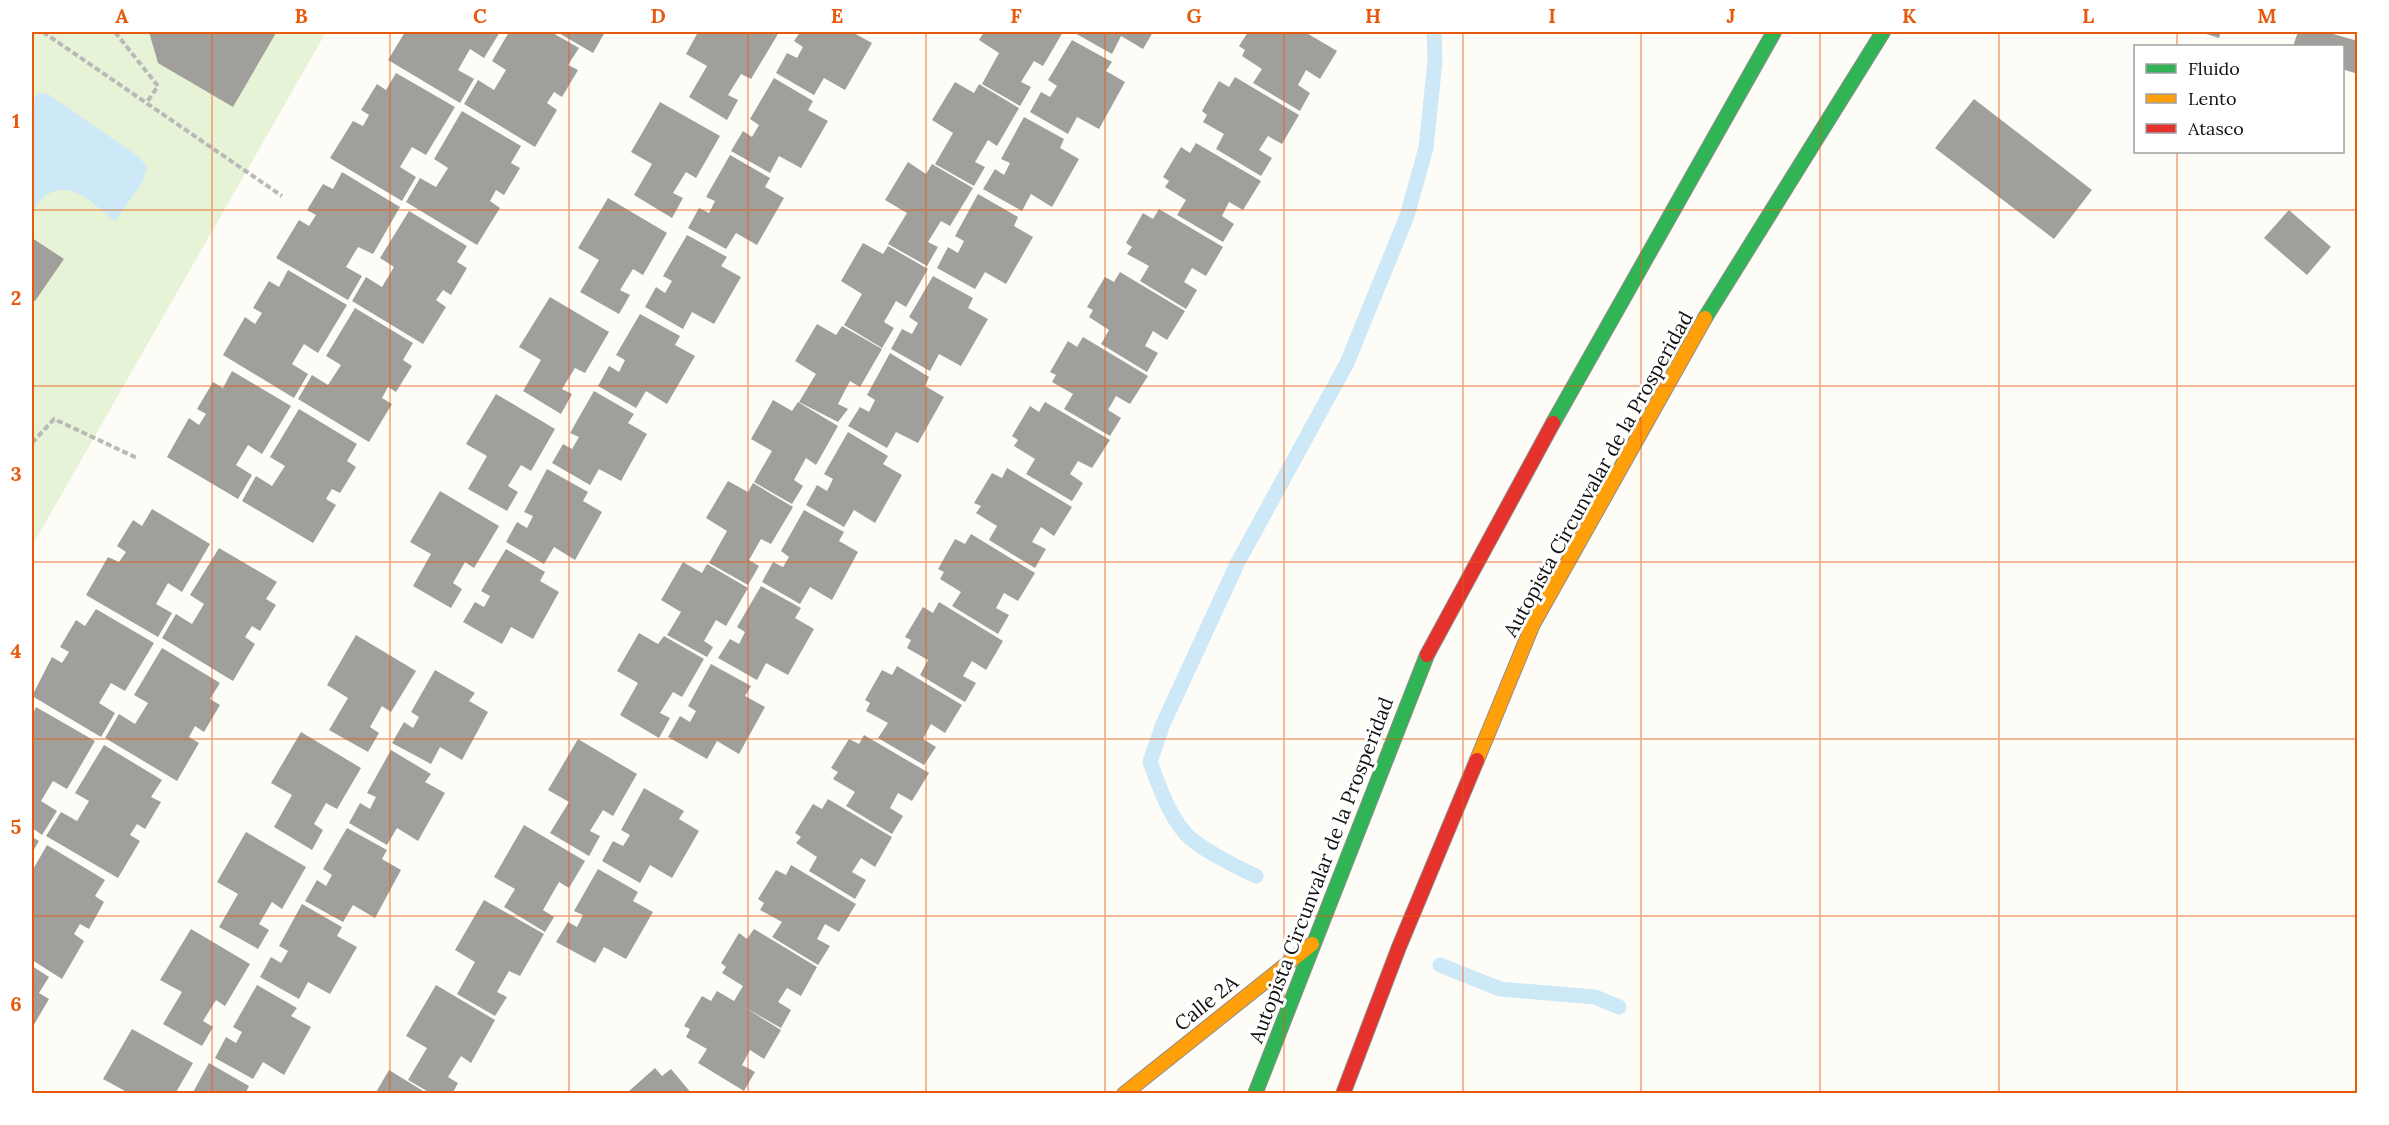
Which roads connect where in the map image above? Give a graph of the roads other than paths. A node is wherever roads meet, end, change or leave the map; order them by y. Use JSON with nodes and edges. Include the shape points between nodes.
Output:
{"nodes":[{"id":1,"x":1774,"y":32,"type":"edge"},
{"id":2,"x":1883,"y":32,"type":"edge"},
{"id":3,"x":1312,"y":944,"type":"junction"},
{"id":4,"x":1124,"y":1094,"type":"edge"},
{"id":5,"x":1255,"y":1094,"type":"edge"},
{"id":6,"x":1343,"y":1094,"type":"edge"}],
"edges":[{"from":1,"to":3,"type":"main road","name":"Autopista Circunvalar de la Prosperidad","via":[[1520,481],[1424,662]]},
{"from":2,"to":6,"type":"main road","name":"Autopista Circunvalar de la Prosperidad","via":[[1717,298],[1533,624],[1399,947]]},
{"from":3,"to":4,"type":"main road","name":"Calle 2A"},
{"from":3,"to":5,"type":"main road","name":"Autopista Circunvalar de la Prosperidad"}]}
